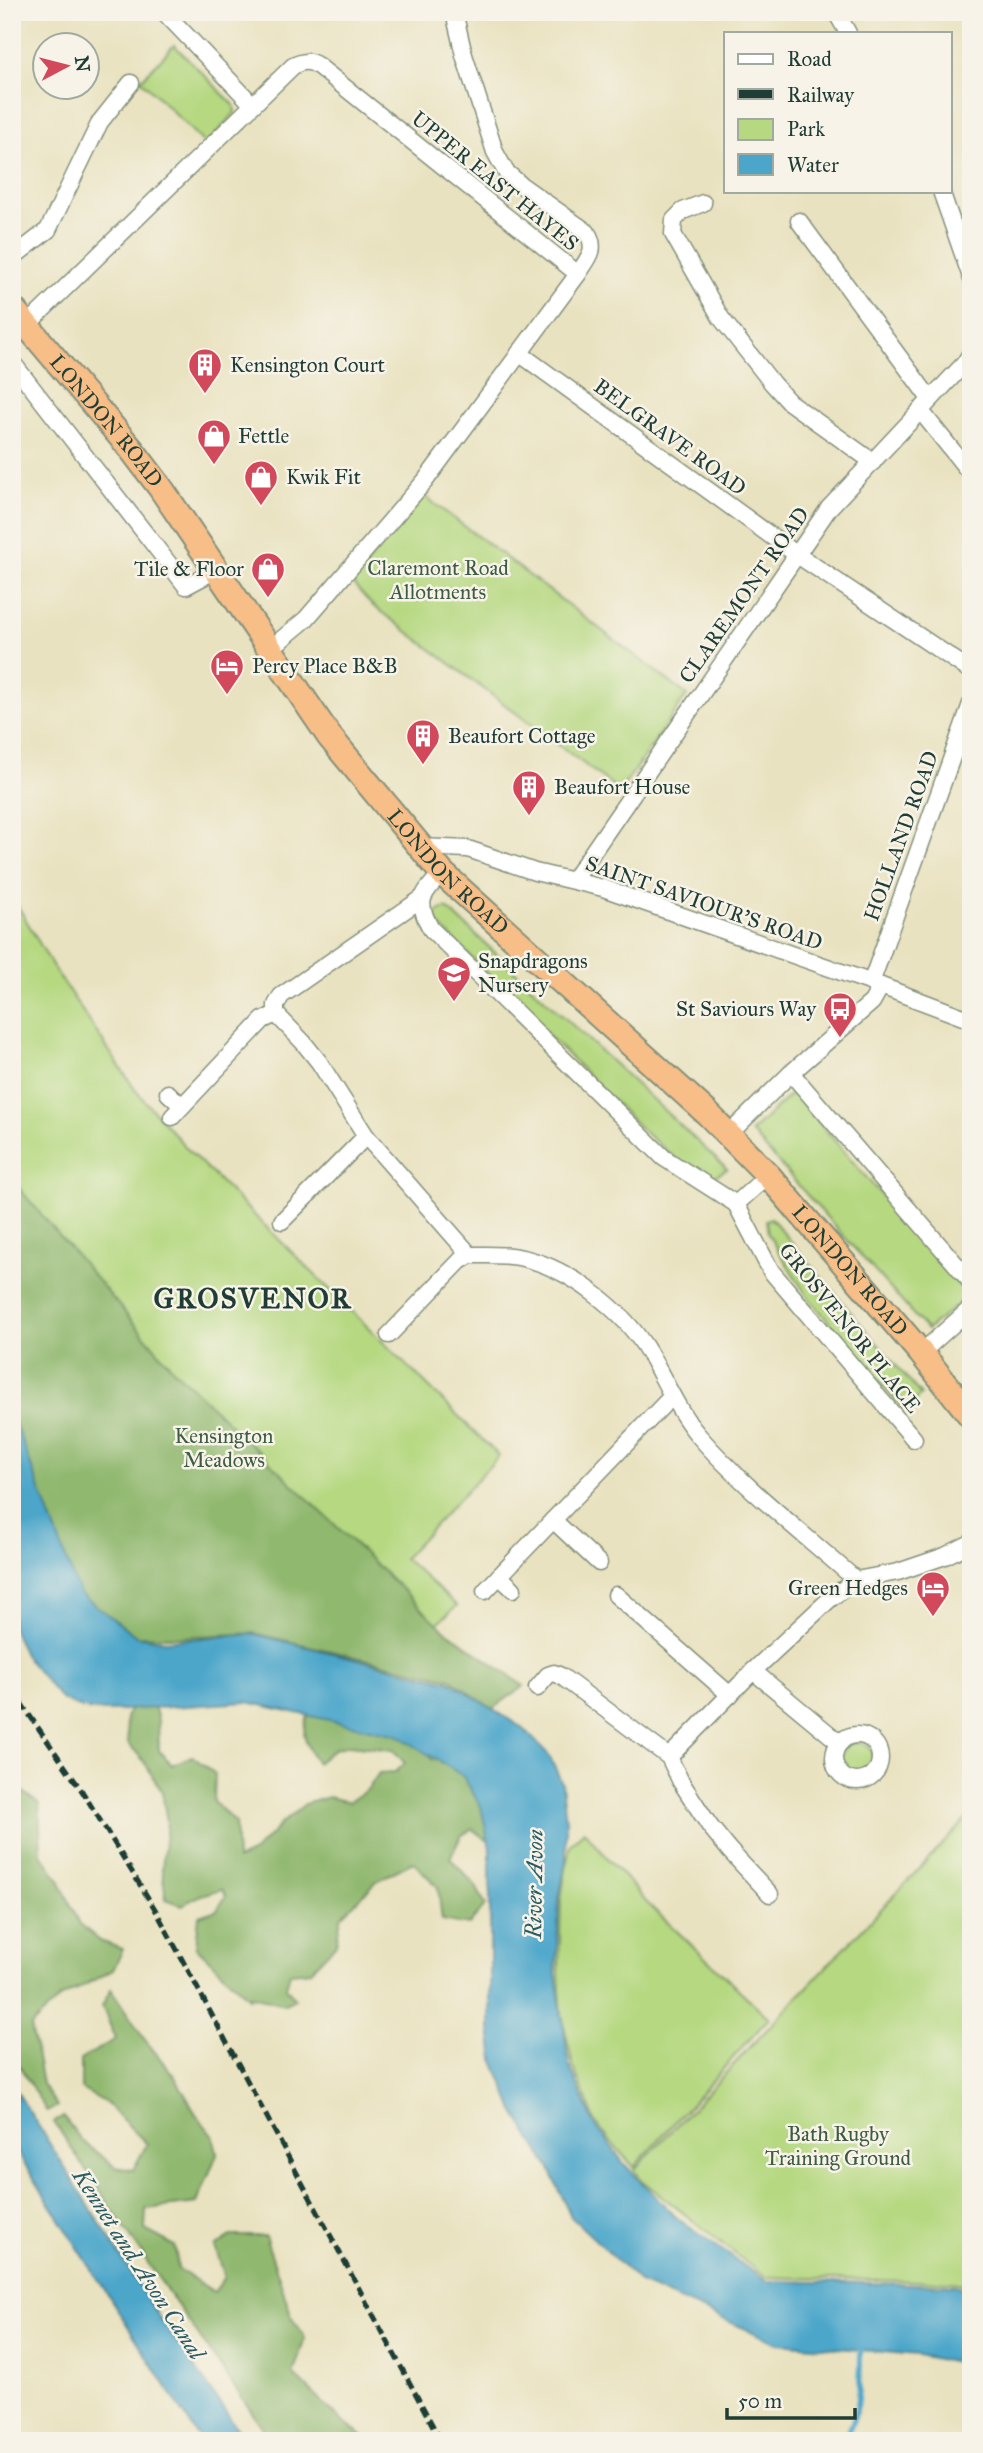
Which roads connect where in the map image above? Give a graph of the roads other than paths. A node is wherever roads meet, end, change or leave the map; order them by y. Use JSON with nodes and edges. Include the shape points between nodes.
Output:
{"nodes":[{"id":1,"x":164,"y":12,"type":"edge"},
{"id":2,"x":454,"y":12,"type":"edge"},
{"id":3,"x":836,"y":12,"type":"edge"},
{"id":4,"x":847,"y":32,"type":"edge"},
{"id":5,"x":131,"y":83,"type":"dead end"},
{"id":6,"x":252,"y":104,"type":"junction"},
{"id":7,"x":941,"y":192,"type":"edge"},
{"id":8,"x":703,"y":203,"type":"dead end"},
{"id":9,"x":799,"y":220,"type":"dead end"},
{"id":10,"x":12,"y":258,"type":"edge"},
{"id":11,"x":578,"y":274,"type":"junction"},
{"id":12,"x":971,"y":277,"type":"edge"},
{"id":13,"x":19,"y":317,"type":"edge"},
{"id":14,"x":519,"y":353,"type":"junction"},
{"id":15,"x":971,"y":353,"type":"edge"},
{"id":16,"x":12,"y":362,"type":"edge"},
{"id":17,"x":925,"y":405,"type":"junction"},
{"id":18,"x":873,"y":462,"type":"junction"},
{"id":19,"x":971,"y":474,"type":"edge"},
{"id":20,"x":796,"y":554,"type":"junction"},
{"id":21,"x":216,"y":570,"type":"junction"},
{"id":22,"x":270,"y":649,"type":"junction"},
{"id":23,"x":971,"y":671,"type":"edge"},
{"id":24,"x":971,"y":704,"type":"edge"},
{"id":25,"x":420,"y":847,"type":"junction"},
{"id":26,"x":442,"y":873,"type":"junction"},
{"id":27,"x":574,"y":879,"type":"junction"},
{"id":28,"x":421,"y":899,"type":"junction"},
{"id":29,"x":876,"y":984,"type":"junction"},
{"id":30,"x":276,"y":1014,"type":"junction"},
{"id":31,"x":971,"y":1020,"type":"edge"},
{"id":32,"x":791,"y":1073,"type":"junction"},
{"id":33,"x":168,"y":1093,"type":"dead end"},
{"id":34,"x":728,"y":1135,"type":"junction"},
{"id":35,"x":366,"y":1136,"type":"junction"},
{"id":36,"x":768,"y":1175,"type":"junction"},
{"id":37,"x":736,"y":1204,"type":"junction"},
{"id":38,"x":282,"y":1221,"type":"dead end"},
{"id":39,"x":470,"y":1255,"type":"junction"},
{"id":40,"x":971,"y":1282,"type":"edge"},
{"id":41,"x":971,"y":1308,"type":"edge"},
{"id":42,"x":389,"y":1335,"type":"dead end"},
{"id":43,"x":920,"y":1353,"type":"junction"},
{"id":44,"x":671,"y":1397,"type":"junction"},
{"id":45,"x":971,"y":1416,"type":"edge"},
{"id":46,"x":914,"y":1439,"type":"dead end"},
{"id":47,"x":553,"y":1520,"type":"junction"},
{"id":48,"x":971,"y":1543,"type":"edge"},
{"id":49,"x":599,"y":1563,"type":"dead end"},
{"id":50,"x":499,"y":1576,"type":"junction"},
{"id":51,"x":856,"y":1580,"type":"junction"},
{"id":52,"x":513,"y":1588,"type":"dead end"},
{"id":53,"x":485,"y":1591,"type":"dead end"},
{"id":54,"x":616,"y":1595,"type":"dead end"},
{"id":55,"x":753,"y":1671,"type":"junction"},
{"id":56,"x":537,"y":1688,"type":"dead end"},
{"id":57,"x":730,"y":1695,"type":"junction"},
{"id":58,"x":840,"y":1743,"type":"dead end"},
{"id":59,"x":669,"y":1757,"type":"junction"},
{"id":60,"x":771,"y":1894,"type":"dead end"}],
"edges":[{"from":1,"to":6,"type":"street"},
{"from":2,"to":11,"type":"street","via":[[495,152],[506,172],[587,232],[593,242]]},
{"from":3,"to":4,"type":"street"},
{"from":5,"to":10,"type":"street","via":[[100,122],[48,230]]},
{"from":6,"to":11,"type":"street","name":"UPPER EAST HAYES","via":[[293,66],[311,61]]},
{"from":6,"to":13,"type":"street","name":"UPPER EAST HAYES"},
{"from":7,"to":12,"type":"street"},
{"from":8,"to":18,"type":"street","via":[[674,220],[673,234],[721,318],[789,401]]},
{"from":9,"to":17,"type":"street"},
{"from":11,"to":14,"type":"street","name":"UPPER EAST HAYES"},
{"from":13,"to":21,"type":"highway","name":"LONDON ROAD","via":[[114,426]]},
{"from":14,"to":20,"type":"street","name":"BELGRAVE ROAD"},
{"from":14,"to":22,"type":"street","name":"UPPER EAST HAYES","via":[[425,481],[306,619]]},
{"from":15,"to":17,"type":"street","name":"CLAREMONT ROAD"},
{"from":16,"to":21,"type":"street","via":[[186,586]]},
{"from":17,"to":18,"type":"street","name":"CLAREMONT ROAD"},
{"from":17,"to":19,"type":"street"},
{"from":18,"to":20,"type":"street","name":"CLAREMONT ROAD","via":[[829,508]]},
{"from":20,"to":23,"type":"street","name":"BELGRAVE ROAD"},
{"from":20,"to":27,"type":"street","name":"CLAREMONT ROAD"},
{"from":21,"to":22,"type":"highway","name":"LONDON ROAD"},
{"from":22,"to":25,"type":"highway","name":"LONDON ROAD","via":[[330,736]]},
{"from":24,"to":29,"type":"street","name":"HOLLAND ROAD"},
{"from":25,"to":26,"type":"highway","name":"LONDON ROAD"},
{"from":25,"to":27,"type":"street","name":"SAINT SAVIOUR'S ROAD","via":[[462,848],[535,872]]},
{"from":26,"to":28,"type":"street"},
{"from":26,"to":34,"type":"highway","name":"LONDON ROAD"},
{"from":27,"to":29,"type":"street","name":"SAINT SAVIOUR'S ROAD"},
{"from":28,"to":30,"type":"street","via":[[281,996]]},
{"from":28,"to":37,"type":"street","name":"GROSVENOR PLACE","via":[[431,929],[664,1158]]},
{"from":29,"to":31,"type":"street","name":"SAINT SAVIOUR'S ROAD"},
{"from":29,"to":32,"type":"street","name":"HOLLAND ROAD","via":[[872,1002]]},
{"from":30,"to":33,"type":"street","via":[[263,1020],[177,1112]]},
{"from":30,"to":35,"type":"street","via":[[318,1062]]},
{"from":32,"to":34,"type":"street","name":"HOLLAND ROAD"},
{"from":32,"to":40,"type":"street"},
{"from":34,"to":36,"type":"highway","name":"LONDON ROAD"},
{"from":35,"to":38,"type":"street"},
{"from":35,"to":39,"type":"street"},
{"from":36,"to":37,"type":"street"},
{"from":36,"to":43,"type":"highway","name":"LONDON ROAD"},
{"from":37,"to":46,"type":"street","name":"GROSVENOR PLACE","via":[[771,1271]]},
{"from":39,"to":42,"type":"street"},
{"from":39,"to":44,"type":"street","via":[[516,1256],[577,1282],[614,1310],[640,1340]]},
{"from":41,"to":43,"type":"street"},
{"from":43,"to":45,"type":"highway","name":"LONDON ROAD"},
{"from":44,"to":47,"type":"street"},
{"from":44,"to":51,"type":"street","via":[[719,1457]]},
{"from":47,"to":49,"type":"street"},
{"from":47,"to":50,"type":"street"},
{"from":48,"to":51,"type":"street","via":[[898,1572]]},
{"from":50,"to":52,"type":"street"},
{"from":50,"to":53,"type":"street"},
{"from":51,"to":55,"type":"street"},
{"from":54,"to":57,"type":"street"},
{"from":55,"to":57,"type":"street"},
{"from":55,"to":58,"type":"street"},
{"from":56,"to":59,"type":"street","via":[[548,1675],[561,1676]]},
{"from":57,"to":59,"type":"street"},
{"from":59,"to":60,"type":"street","via":[[709,1825]]}]}
